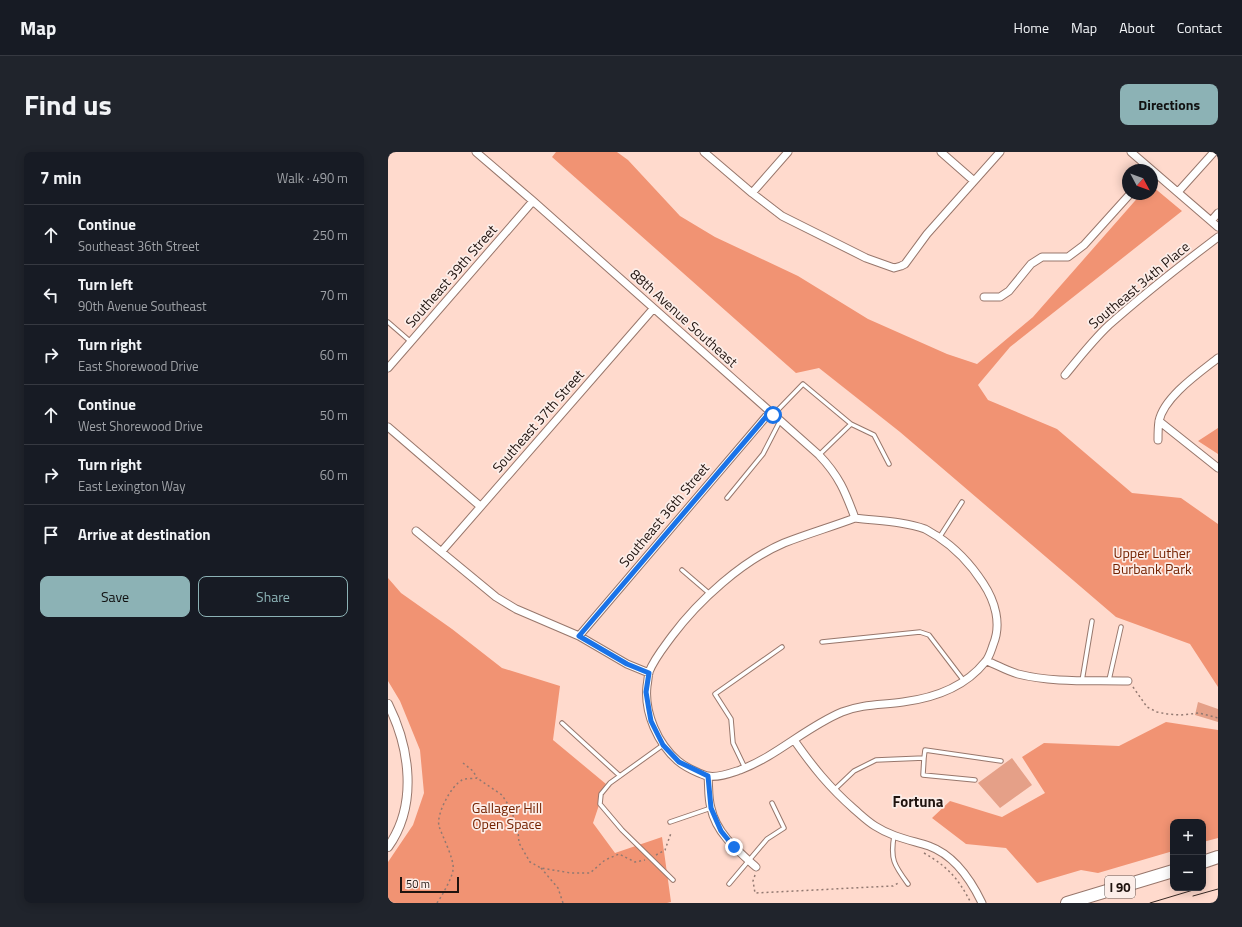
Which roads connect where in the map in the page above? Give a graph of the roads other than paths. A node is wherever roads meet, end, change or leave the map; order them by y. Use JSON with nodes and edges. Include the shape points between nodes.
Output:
{"nodes":[{"id":1,"x":476,"y":152,"type":"edge"},
{"id":2,"x":704,"y":152,"type":"edge"},
{"id":3,"x":788,"y":152,"type":"edge"},
{"id":4,"x":941,"y":152,"type":"edge"},
{"id":5,"x":1000,"y":152,"type":"edge"},
{"id":6,"x":1131,"y":152,"type":"edge"},
{"id":7,"x":1214,"y":152,"type":"edge"},
{"id":8,"x":1144,"y":164,"type":"edge"},
{"id":9,"x":1158,"y":176,"type":"edge"},
{"id":10,"x":974,"y":181,"type":"junction"},
{"id":11,"x":1178,"y":192,"type":"junction"},
{"id":12,"x":752,"y":193,"type":"junction"},
{"id":13,"x":533,"y":200,"type":"junction"},
{"id":14,"x":1125,"y":200,"type":"edge"},
{"id":15,"x":1218,"y":213,"type":"edge"},
{"id":16,"x":1211,"y":221,"type":"junction"},
{"id":17,"x":1218,"y":227,"type":"edge"},
{"id":18,"x":1218,"y":236,"type":"edge"},
{"id":19,"x":984,"y":297,"type":"dead end"},
{"id":20,"x":653,"y":309,"type":"junction"},
{"id":21,"x":388,"y":322,"type":"edge"},
{"id":22,"x":411,"y":342,"type":"junction"},
{"id":23,"x":1218,"y":358,"type":"edge"},
{"id":24,"x":388,"y":368,"type":"edge"},
{"id":25,"x":1065,"y":375,"type":"dead end"},
{"id":26,"x":772,"y":413,"type":"junction"},
{"id":27,"x":780,"y":421,"type":"junction"},
{"id":28,"x":1159,"y":421,"type":"junction"},
{"id":29,"x":850,"y":424,"type":"junction"},
{"id":30,"x":388,"y":427,"type":"edge"},
{"id":31,"x":1158,"y":440,"type":"dead end"},
{"id":32,"x":819,"y":454,"type":"junction"},
{"id":33,"x":889,"y":464,"type":"dead end"},
{"id":34,"x":1218,"y":468,"type":"edge"},
{"id":35,"x":726,"y":498,"type":"dead end"},
{"id":36,"x":962,"y":502,"type":"dead end"},
{"id":37,"x":480,"y":506,"type":"junction"},
{"id":38,"x":855,"y":518,"type":"junction"},
{"id":39,"x":416,"y":531,"type":"dead end"},
{"id":40,"x":939,"y":538,"type":"junction"},
{"id":41,"x":442,"y":551,"type":"junction"},
{"id":42,"x":682,"y":570,"type":"dead end"},
{"id":43,"x":710,"y":594,"type":"junction"},
{"id":44,"x":1092,"y":621,"type":"dead end"},
{"id":45,"x":1121,"y":627,"type":"dead end"},
{"id":46,"x":579,"y":636,"type":"junction"},
{"id":47,"x":822,"y":642,"type":"dead end"},
{"id":48,"x":782,"y":647,"type":"dead end"},
{"id":49,"x":987,"y":661,"type":"junction"},
{"id":50,"x":649,"y":673,"type":"junction"},
{"id":51,"x":1109,"y":680,"type":"junction"},
{"id":52,"x":1082,"y":681,"type":"junction"},
{"id":53,"x":1128,"y":681,"type":"road end"},
{"id":54,"x":965,"y":682,"type":"junction"},
{"id":55,"x":388,"y":704,"type":"edge"},
{"id":56,"x":562,"y":723,"type":"dead end"},
{"id":57,"x":794,"y":740,"type":"junction"},
{"id":58,"x":663,"y":745,"type":"junction"},
{"id":59,"x":924,"y":758,"type":"junction"},
{"id":60,"x":1001,"y":761,"type":"dead end"},
{"id":61,"x":745,"y":768,"type":"junction"},
{"id":62,"x":620,"y":776,"type":"junction"},
{"id":63,"x":708,"y":776,"type":"junction"},
{"id":64,"x":975,"y":780,"type":"dead end"},
{"id":65,"x":834,"y":791,"type":"junction"},
{"id":66,"x":772,"y":803,"type":"dead end"},
{"id":67,"x":711,"y":808,"type":"junction"},
{"id":68,"x":670,"y":822,"type":"dead end"},
{"id":69,"x":894,"y":836,"type":"junction"},
{"id":70,"x":388,"y":847,"type":"edge"},
{"id":71,"x":1218,"y":858,"type":"edge"},
{"id":72,"x":749,"y":861,"type":"junction"},
{"id":73,"x":1206,"y":861,"type":"edge"},
{"id":74,"x":756,"y":867,"type":"road end"},
{"id":75,"x":1170,"y":872,"type":"edge"},
{"id":76,"x":673,"y":880,"type":"dead end"},
{"id":77,"x":907,"y":882,"type":"road end"},
{"id":78,"x":729,"y":884,"type":"dead end"},
{"id":79,"x":982,"y":903,"type":"edge"},
{"id":80,"x":1067,"y":903,"type":"edge"}],
"edges":[{"from":1,"to":13,"type":"street","name":"88th Avenue Southeast"},
{"from":2,"to":12,"type":"street"},
{"from":3,"to":12,"type":"street"},
{"from":4,"to":10,"type":"street"},
{"from":5,"to":10,"type":"street"},
{"from":6,"to":8,"type":"street"},
{"from":7,"to":11,"type":"street"},
{"from":9,"to":11,"type":"street"},
{"from":10,"to":12,"type":"street","via":[[927,234],[905,264],[894,268],[866,258],[782,216]]},
{"from":11,"to":16,"type":"street"},
{"from":13,"to":20,"type":"street","name":"88th Avenue Southeast"},
{"from":13,"to":22,"type":"street","name":"Southeast 39th Street"},
{"from":14,"to":19,"type":"street","via":[[1074,253],[1068,257],[1042,257],[1031,264],[1009,291],[1000,297]]},
{"from":15,"to":16,"type":"street"},
{"from":16,"to":17,"type":"street"},
{"from":18,"to":25,"type":"street","name":"Southeast 34th Place","via":[[1109,325]]},
{"from":20,"to":26,"type":"street","name":"88th Avenue Southeast"},
{"from":20,"to":37,"type":"street","name":"Southeast 37th Street"},
{"from":21,"to":22,"type":"lane"},
{"from":22,"to":24,"type":"street","name":"Southeast 39th Street"},
{"from":23,"to":28,"type":"street","via":[[1179,390]]},
{"from":26,"to":27,"type":"street","name":"88th Avenue Southeast"},
{"from":26,"to":29,"type":"lane","name":"Southeast 36th Street","via":[[802,384]]},
{"from":26,"to":46,"type":"street","name":"Southeast 36th Street"},
{"from":27,"to":32,"type":"street","name":"88th Avenue Southeast"},
{"from":27,"to":35,"type":"lane","via":[[763,454]]},
{"from":28,"to":31,"type":"street"},
{"from":28,"to":34,"type":"street"},
{"from":29,"to":32,"type":"lane"},
{"from":29,"to":33,"type":"lane","via":[[874,435]]},
{"from":30,"to":37,"type":"street"},
{"from":32,"to":38,"type":"street","name":"88th Avenue Southeast","via":[[843,487]]},
{"from":36,"to":40,"type":"lane"},
{"from":37,"to":41,"type":"street","name":"Southeast 37th Street"},
{"from":38,"to":40,"type":"street","via":[[903,524],[926,530]]},
{"from":38,"to":43,"type":"street","via":[[782,544],[734,574]]},
{"from":39,"to":41,"type":"street"},
{"from":40,"to":49,"type":"street","via":[[964,557],[974,569],[996,609],[997,636]]},
{"from":41,"to":46,"type":"street","via":[[496,597],[516,609]]},
{"from":42,"to":43,"type":"lane"},
{"from":43,"to":50,"type":"street","via":[[680,626]]},
{"from":44,"to":52,"type":"lane"},
{"from":45,"to":51,"type":"lane"},
{"from":46,"to":50,"type":"street","via":[[627,664]]},
{"from":47,"to":54,"type":"lane","via":[[926,633]]},
{"from":48,"to":61,"type":"lane","via":[[715,694],[731,720],[733,743]]},
{"from":49,"to":52,"type":"street","via":[[1017,674]]},
{"from":49,"to":54,"type":"street"},
{"from":50,"to":58,"type":"street","via":[[646,692],[651,721]]},
{"from":51,"to":52,"type":"street"},
{"from":51,"to":53,"type":"street"},
{"from":54,"to":57,"type":"street","via":[[941,694],[849,710],[829,718]]},
{"from":55,"to":70,"type":"street","via":[[406,756],[408,794],[397,832]]},
{"from":56,"to":62,"type":"lane"},
{"from":57,"to":61,"type":"street"},
{"from":57,"to":65,"type":"street","via":[[812,767]]},
{"from":58,"to":62,"type":"lane"},
{"from":58,"to":63,"type":"street","via":[[679,762]]},
{"from":59,"to":60,"type":"lane","via":[[925,750]]},
{"from":59,"to":64,"type":"lane","via":[[923,774]]},
{"from":59,"to":65,"type":"lane","via":[[876,760],[854,771]]},
{"from":61,"to":63,"type":"street","via":[[728,774]]},
{"from":62,"to":76,"type":"lane","via":[[601,794],[600,804],[622,830]]},
{"from":63,"to":67,"type":"street"},
{"from":65,"to":69,"type":"street","via":[[874,826]]},
{"from":66,"to":72,"type":"lane","via":[[784,828],[767,839]]},
{"from":67,"to":68,"type":"lane"},
{"from":67,"to":72,"type":"street","via":[[721,831]]},
{"from":69,"to":77,"type":"lane","via":[[894,863]]},
{"from":69,"to":79,"type":"street","via":[[930,847],[945,855],[967,877]]},
{"from":71,"to":73,"type":"highway"},
{"from":72,"to":74,"type":"street"},
{"from":72,"to":78,"type":"lane"},
{"from":75,"to":80,"type":"highway","number":"I 90"}]}
